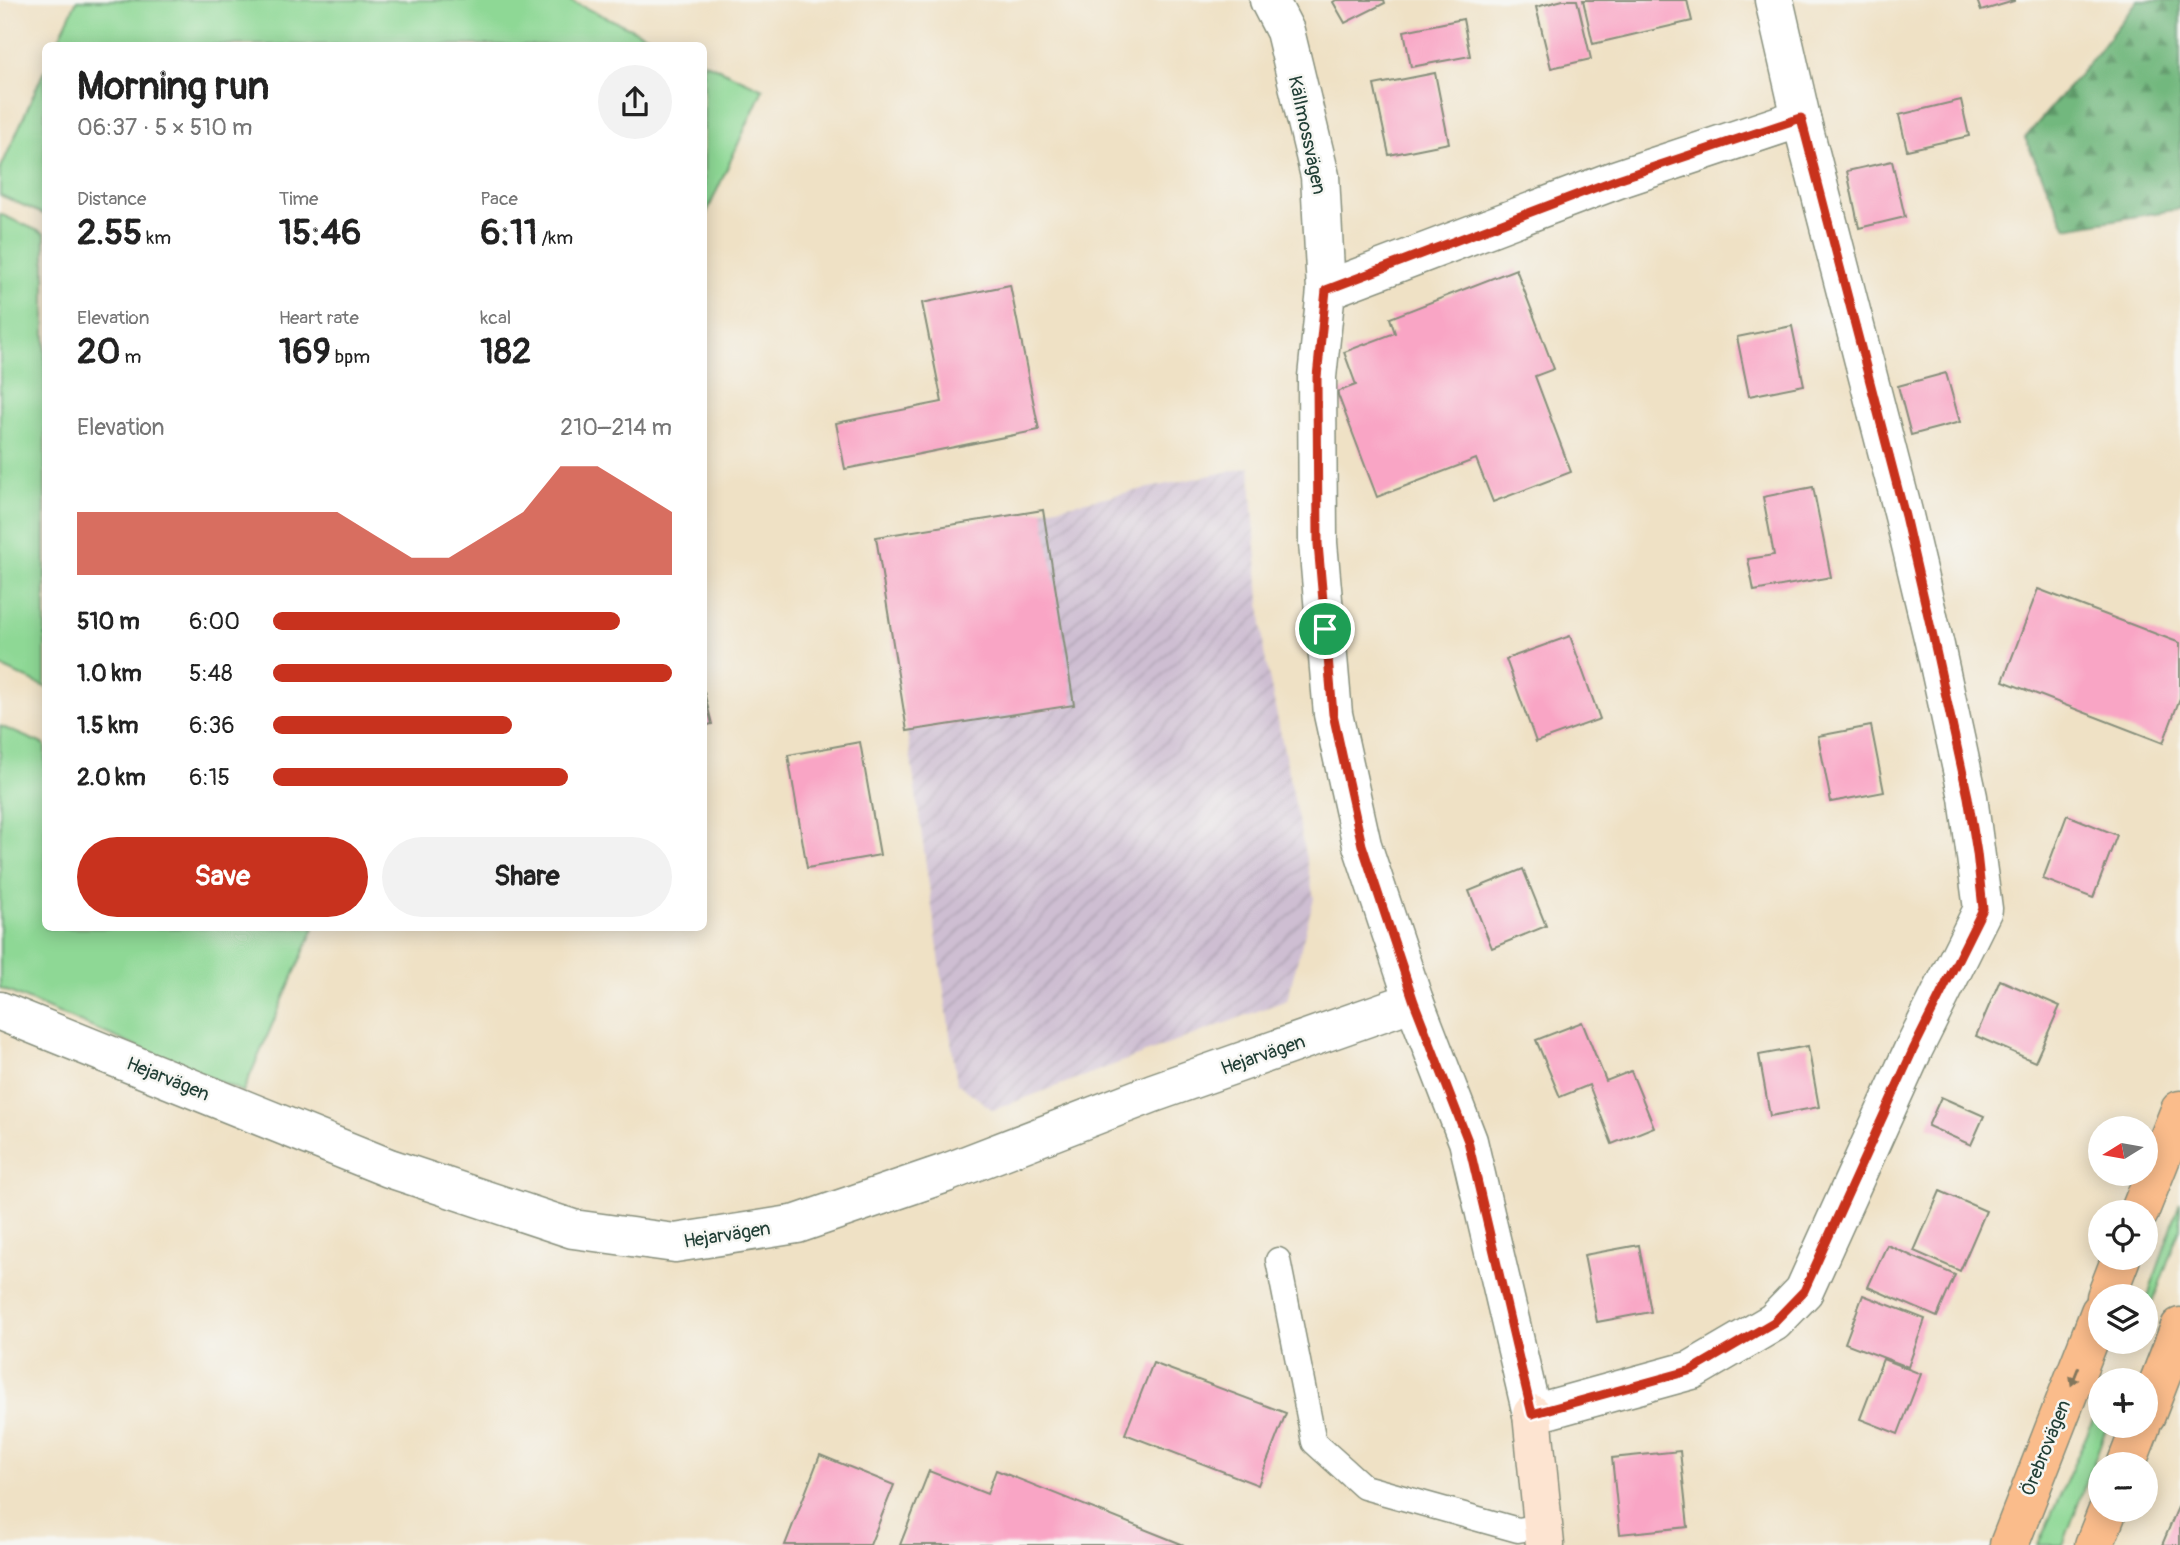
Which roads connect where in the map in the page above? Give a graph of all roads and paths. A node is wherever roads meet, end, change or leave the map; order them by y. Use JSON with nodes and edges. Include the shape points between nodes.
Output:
{"nodes":[{"id":1,"x":1269,"y":0,"type":"edge"},
{"id":2,"x":1774,"y":0,"type":"edge"},
{"id":3,"x":1801,"y":118,"type":"junction"},
{"id":4,"x":1326,"y":290,"type":"junction"},
{"id":5,"x":1414,"y":1002,"type":"junction"},
{"id":6,"x":0,"y":1011,"type":"edge"},
{"id":7,"x":2180,"y":1110,"type":"edge"},
{"id":8,"x":2144,"y":1200,"type":"edge"},
{"id":9,"x":1278,"y":1260,"type":"dead end"},
{"id":10,"x":2180,"y":1328,"type":"edge"},
{"id":11,"x":2088,"y":1343,"type":"edge"},
{"id":12,"x":2158,"y":1384,"type":"edge"},
{"id":13,"x":1532,"y":1414,"type":"junction"},
{"id":14,"x":2103,"y":1522,"type":"edge"},
{"id":15,"x":1544,"y":1535,"type":"edge"},
{"id":16,"x":2009,"y":1545,"type":"edge"},
{"id":17,"x":2094,"y":1545,"type":"edge"}],
"edges":[{"from":1,"to":4,"type":"street","name":"Källmossvägen","via":[[1285,31],[1320,176]]},
{"from":2,"to":3,"type":"street"},
{"from":3,"to":4,"type":"street","via":[[1618,179]]},
{"from":3,"to":13,"type":"street","via":[[1932,633],[1968,797],[1983,909],[1913,1050],[1804,1291],[1774,1322],[1692,1370]]},
{"from":4,"to":5,"type":"street","name":"Källmossvägen","via":[[1317,377],[1318,544],[1333,714],[1362,845]]},
{"from":5,"to":6,"type":"street","name":"Hejarvägen","via":[[797,1224],[675,1243],[573,1229],[388,1168]]},
{"from":5,"to":13,"type":"street","name":"Källmossvägen","via":[[1468,1141]]},
{"from":7,"to":8,"type":"highway"},
{"from":9,"to":15,"type":"lane","via":[[1314,1442],[1364,1487]]},
{"from":10,"to":12,"type":"highway"},
{"from":11,"to":16,"type":"highway","name":"Örebrovägen","one_way":true},
{"from":13,"to":15,"type":"main road","name":"Källmossvägen"},
{"from":14,"to":17,"type":"highway"}]}
